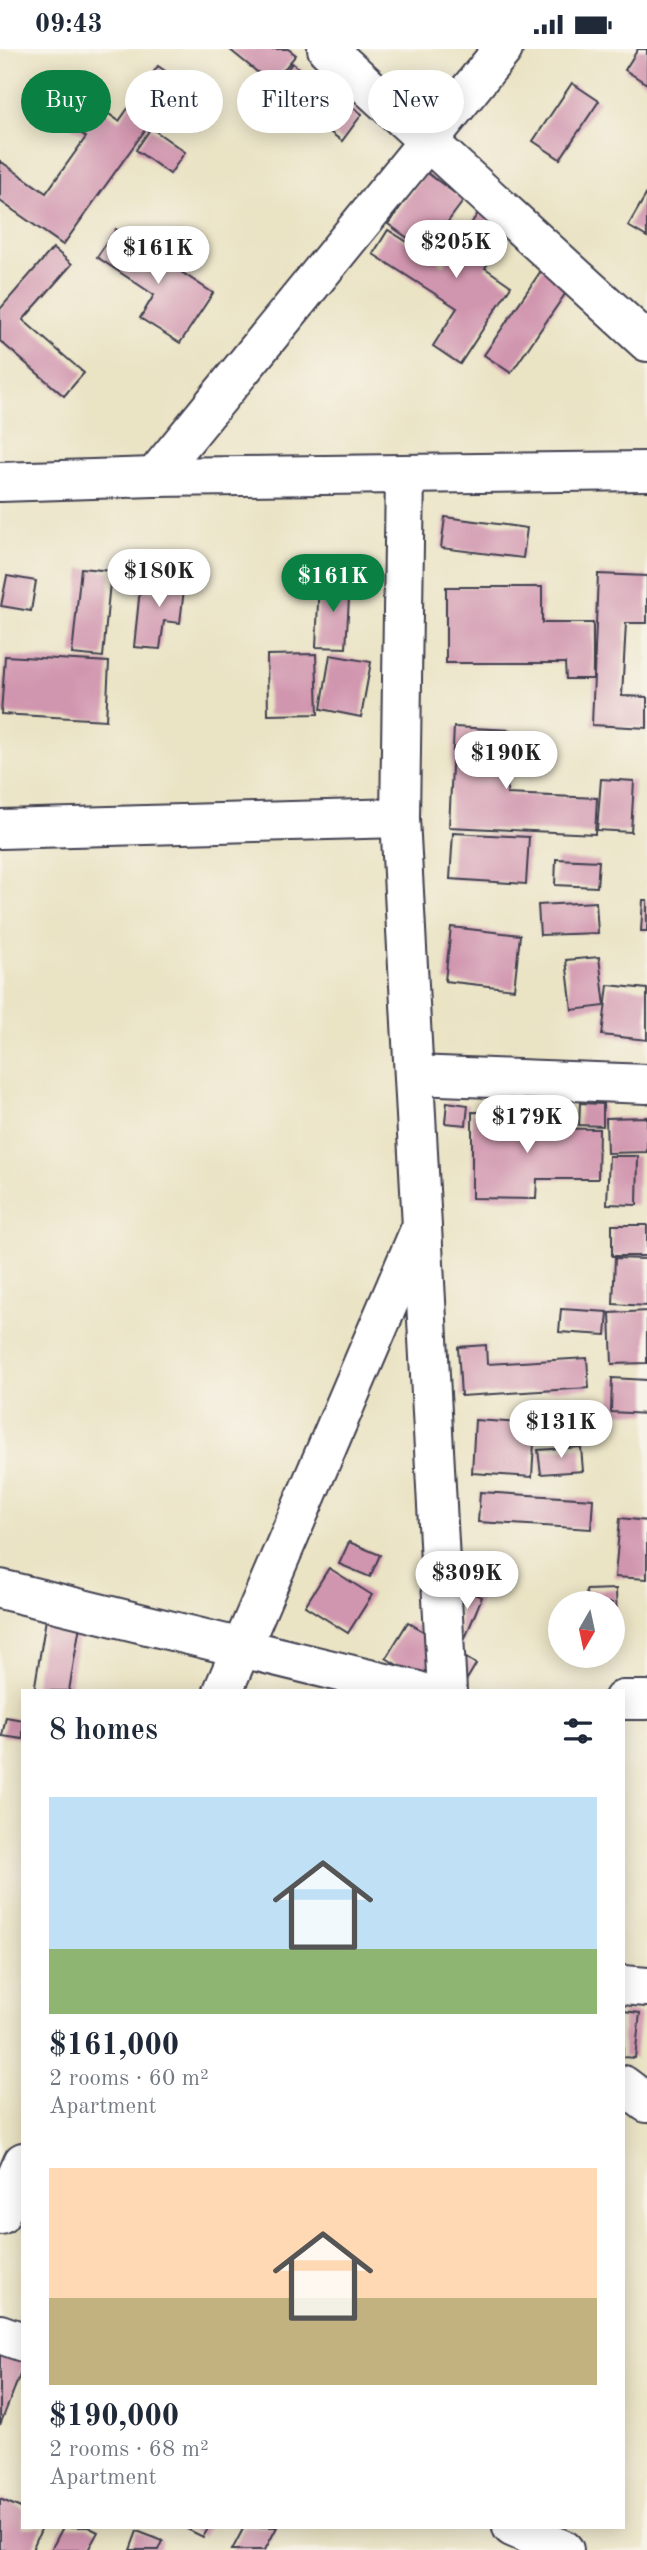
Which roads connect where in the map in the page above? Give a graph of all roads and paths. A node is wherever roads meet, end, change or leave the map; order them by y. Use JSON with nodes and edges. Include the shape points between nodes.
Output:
{"nodes":[{"id":1,"x":327,"y":49,"type":"edge"},
{"id":2,"x":503,"y":49,"type":"edge"},
{"id":3,"x":428,"y":141,"type":"junction"},
{"id":4,"x":647,"y":342,"type":"edge"},
{"id":5,"x":647,"y":471,"type":"edge"},
{"id":6,"x":405,"y":474,"type":"junction"},
{"id":7,"x":154,"y":477,"type":"junction"},
{"id":8,"x":0,"y":482,"type":"edge"},
{"id":9,"x":400,"y":818,"type":"junction"},
{"id":10,"x":0,"y":829,"type":"edge"},
{"id":11,"x":414,"y":1075,"type":"junction"},
{"id":12,"x":647,"y":1084,"type":"edge"},
{"id":13,"x":422,"y":1224,"type":"junction"},
{"id":14,"x":0,"y":1589,"type":"edge"},
{"id":15,"x":242,"y":1648,"type":"junction"},
{"id":16,"x":224,"y":1689,"type":"edge"},
{"id":17,"x":410,"y":1689,"type":"edge"},
{"id":18,"x":447,"y":1689,"type":"edge"},
{"id":19,"x":625,"y":1700,"type":"edge"},
{"id":20,"x":647,"y":1700,"type":"edge"},
{"id":21,"x":625,"y":1985,"type":"edge"},
{"id":22,"x":647,"y":1987,"type":"edge"},
{"id":23,"x":625,"y":2086,"type":"edge"},
{"id":24,"x":647,"y":2103,"type":"edge"},
{"id":25,"x":21,"y":2167,"type":"edge"},
{"id":26,"x":0,"y":2215,"type":"edge"},
{"id":27,"x":0,"y":2334,"type":"edge"},
{"id":28,"x":21,"y":2341,"type":"edge"},
{"id":29,"x":517,"y":2529,"type":"edge"},
{"id":30,"x":564,"y":2550,"type":"edge"}],
"edges":[{"from":1,"to":3,"type":"street"},
{"from":2,"to":3,"type":"street"},
{"from":3,"to":4,"type":"street"},
{"from":3,"to":7,"type":"street"},
{"from":5,"to":6,"type":"street"},
{"from":6,"to":7,"type":"street"},
{"from":6,"to":9,"type":"street"},
{"from":7,"to":8,"type":"street"},
{"from":9,"to":10,"type":"street"},
{"from":9,"to":11,"type":"street"},
{"from":11,"to":12,"type":"street"},
{"from":11,"to":13,"type":"street"},
{"from":13,"to":15,"type":"street"},
{"from":13,"to":18,"type":"street"},
{"from":14,"to":15,"type":"street"},
{"from":15,"to":16,"type":"street"},
{"from":15,"to":17,"type":"street"},
{"from":19,"to":20,"type":"street"},
{"from":21,"to":22,"type":"street"},
{"from":23,"to":24,"type":"street"},
{"from":25,"to":26,"type":"street"},
{"from":27,"to":28,"type":"street"},
{"from":29,"to":30,"type":"street"}]}
